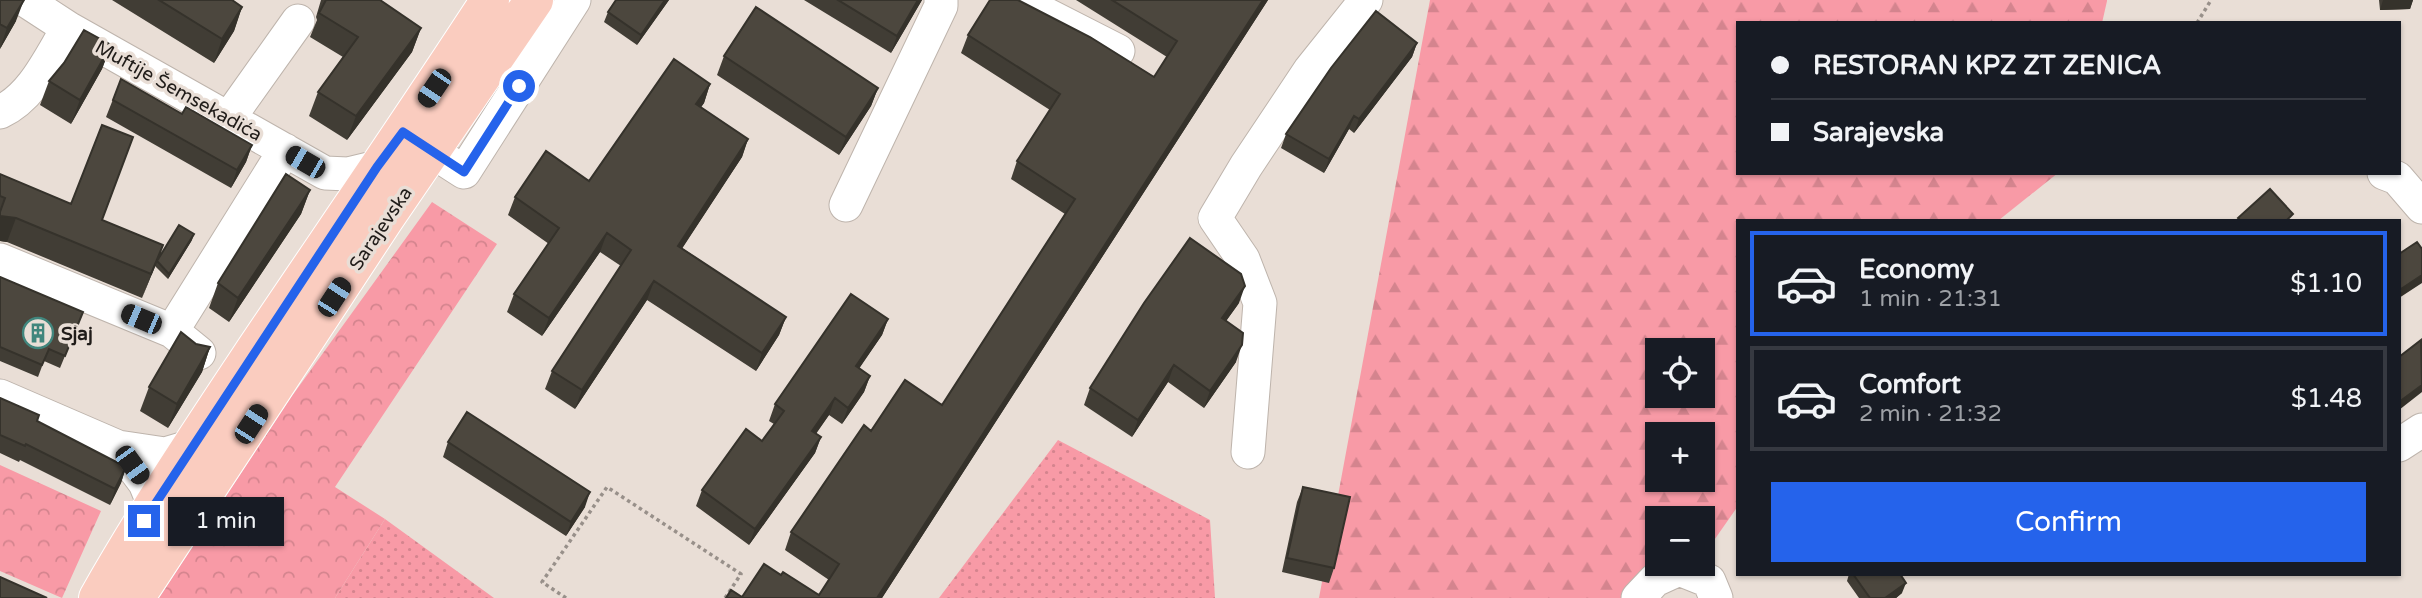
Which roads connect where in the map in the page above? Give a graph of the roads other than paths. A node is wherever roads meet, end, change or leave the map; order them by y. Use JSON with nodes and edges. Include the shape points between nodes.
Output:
{"nodes":[{"id":1,"x":25,"y":0,"type":"edge"},
{"id":2,"x":534,"y":0,"type":"edge"},
{"id":3,"x":574,"y":0,"type":"edge"},
{"id":4,"x":941,"y":0,"type":"edge"},
{"id":5,"x":1018,"y":0,"type":"edge"},
{"id":6,"x":1366,"y":0,"type":"edge"},
{"id":7,"x":483,"y":5,"type":"edge"},
{"id":8,"x":298,"y":21,"type":"dead end"},
{"id":9,"x":68,"y":28,"type":"junction"},
{"id":10,"x":1118,"y":51,"type":"edge"},
{"id":11,"x":0,"y":112,"type":"edge"},
{"id":12,"x":229,"y":118,"type":"junction"},
{"id":13,"x":418,"y":142,"type":"junction"},
{"id":14,"x":285,"y":150,"type":"junction"},
{"id":15,"x":377,"y":167,"type":"junction"},
{"id":16,"x":2389,"y":175,"type":"edge"},
{"id":17,"x":845,"y":205,"type":"dead end"},
{"id":18,"x":2422,"y":207,"type":"edge"},
{"id":19,"x":10,"y":264,"type":"edge"},
{"id":20,"x":172,"y":331,"type":"junction"},
{"id":21,"x":199,"y":354,"type":"edge"},
{"id":22,"x":0,"y":396,"type":"edge"},
{"id":23,"x":2422,"y":430,"type":"edge"},
{"id":24,"x":2401,"y":444,"type":"edge"},
{"id":25,"x":191,"y":446,"type":"junction"},
{"id":26,"x":118,"y":447,"type":"junction"},
{"id":27,"x":1248,"y":452,"type":"dead end"},
{"id":28,"x":154,"y":505,"type":"junction"},
{"id":29,"x":98,"y":598,"type":"edge"},
{"id":30,"x":135,"y":598,"type":"edge"},
{"id":31,"x":1638,"y":598,"type":"edge"},
{"id":32,"x":1716,"y":598,"type":"edge"}],
"edges":[{"from":1,"to":9,"type":"street","name":"Muftije Šemsekadića"},
{"from":2,"to":13,"type":"main road","name":"Sarajevska"},
{"from":3,"to":13,"type":"street","via":[[464,172]]},
{"from":4,"to":17,"type":"street"},
{"from":5,"to":10,"type":"street"},
{"from":6,"to":27,"type":"street","via":[[1310,70],[1215,218],[1243,259],[1260,303]]},
{"from":7,"to":13,"type":"main road","name":"Sarajevska"},
{"from":8,"to":12,"type":"street"},
{"from":9,"to":11,"type":"street","via":[[24,95]]},
{"from":9,"to":12,"type":"street","name":"Muftije Šemsekadića"},
{"from":12,"to":14,"type":"street","name":"Muftije Šemsekadića"},
{"from":13,"to":15,"type":"main road","name":"Sarajevska"},
{"from":13,"to":30,"type":"main road","name":"Sarajevska","via":[[386,218]]},
{"from":14,"to":15,"type":"street","name":"Muftije Šemsekadića","via":[[325,173],[348,174]]},
{"from":14,"to":20,"type":"street"},
{"from":15,"to":25,"type":"main road","name":"Sarajevska"},
{"from":16,"to":18,"type":"street"},
{"from":19,"to":20,"type":"street"},
{"from":20,"to":21,"type":"street"},
{"from":22,"to":26,"type":"street"},
{"from":23,"to":24,"type":"street"},
{"from":25,"to":26,"type":"street","via":[[165,454]]},
{"from":25,"to":28,"type":"main road","name":"Sarajevska"},
{"from":26,"to":28,"type":"street","via":[[145,483]]},
{"from":28,"to":29,"type":"main road","name":"Sarajevska"},
{"from":31,"to":32,"type":"street","via":[[1655,579],[1679,569],[1709,581]]}]}
